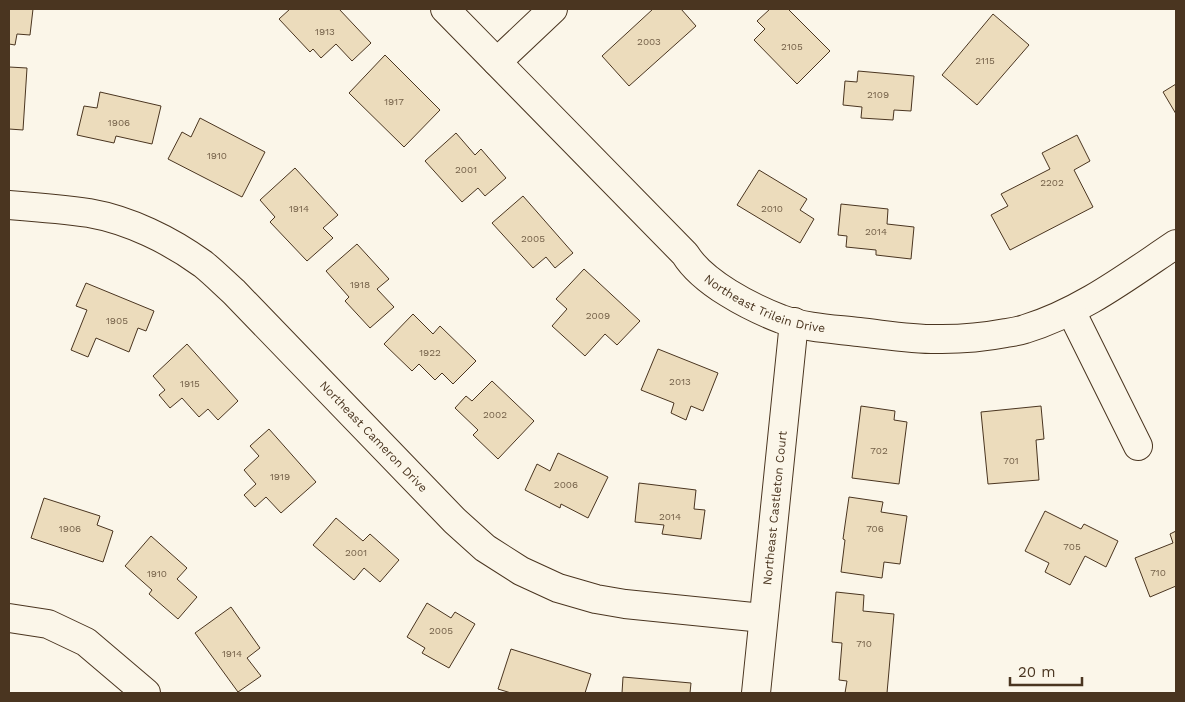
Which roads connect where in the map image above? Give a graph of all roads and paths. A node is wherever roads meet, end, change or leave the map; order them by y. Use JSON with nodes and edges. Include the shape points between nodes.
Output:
{"nodes":[{"id":1,"x":445,"y":9,"type":"edge"},
{"id":2,"x":552,"y":9,"type":"edge"},
{"id":3,"x":497,"y":62,"type":"junction"},
{"id":4,"x":9,"y":205,"type":"edge"},
{"id":5,"x":1176,"y":244,"type":"edge"},
{"id":6,"x":1071,"y":311,"type":"junction"},
{"id":7,"x":794,"y":322,"type":"junction"},
{"id":8,"x":1138,"y":446,"type":"dead end"},
{"id":9,"x":9,"y":618,"type":"edge"},
{"id":10,"x":763,"y":618,"type":"junction"},
{"id":11,"x":146,"y":693,"type":"edge"},
{"id":12,"x":756,"y":693,"type":"edge"}],
"edges":[{"from":1,"to":3,"type":"street","name":"Northeast Trilein Drive"},
{"from":2,"to":3,"type":"street"},
{"from":3,"to":7,"type":"street","name":"Northeast Trilein Drive","via":[[716,285],[749,305]]},
{"from":4,"to":10,"type":"street","name":"Northeast Cameron Drive","via":[[91,214],[132,225],[168,242],[204,265],[234,292],[455,521],[485,548],[521,571],[558,588],[596,599]]},
{"from":5,"to":6,"type":"street","name":"Northeast Trilein Drive"},
{"from":6,"to":7,"type":"street","name":"Northeast Trilein Drive","via":[[1025,329],[983,338],[941,339]]},
{"from":6,"to":8,"type":"street"},
{"from":7,"to":10,"type":"street","name":"Northeast Castleton Court"},
{"from":9,"to":11,"type":"street","via":[[48,624],[86,642]]},
{"from":10,"to":12,"type":"street","name":"Northeast Castleton Court"}]}
